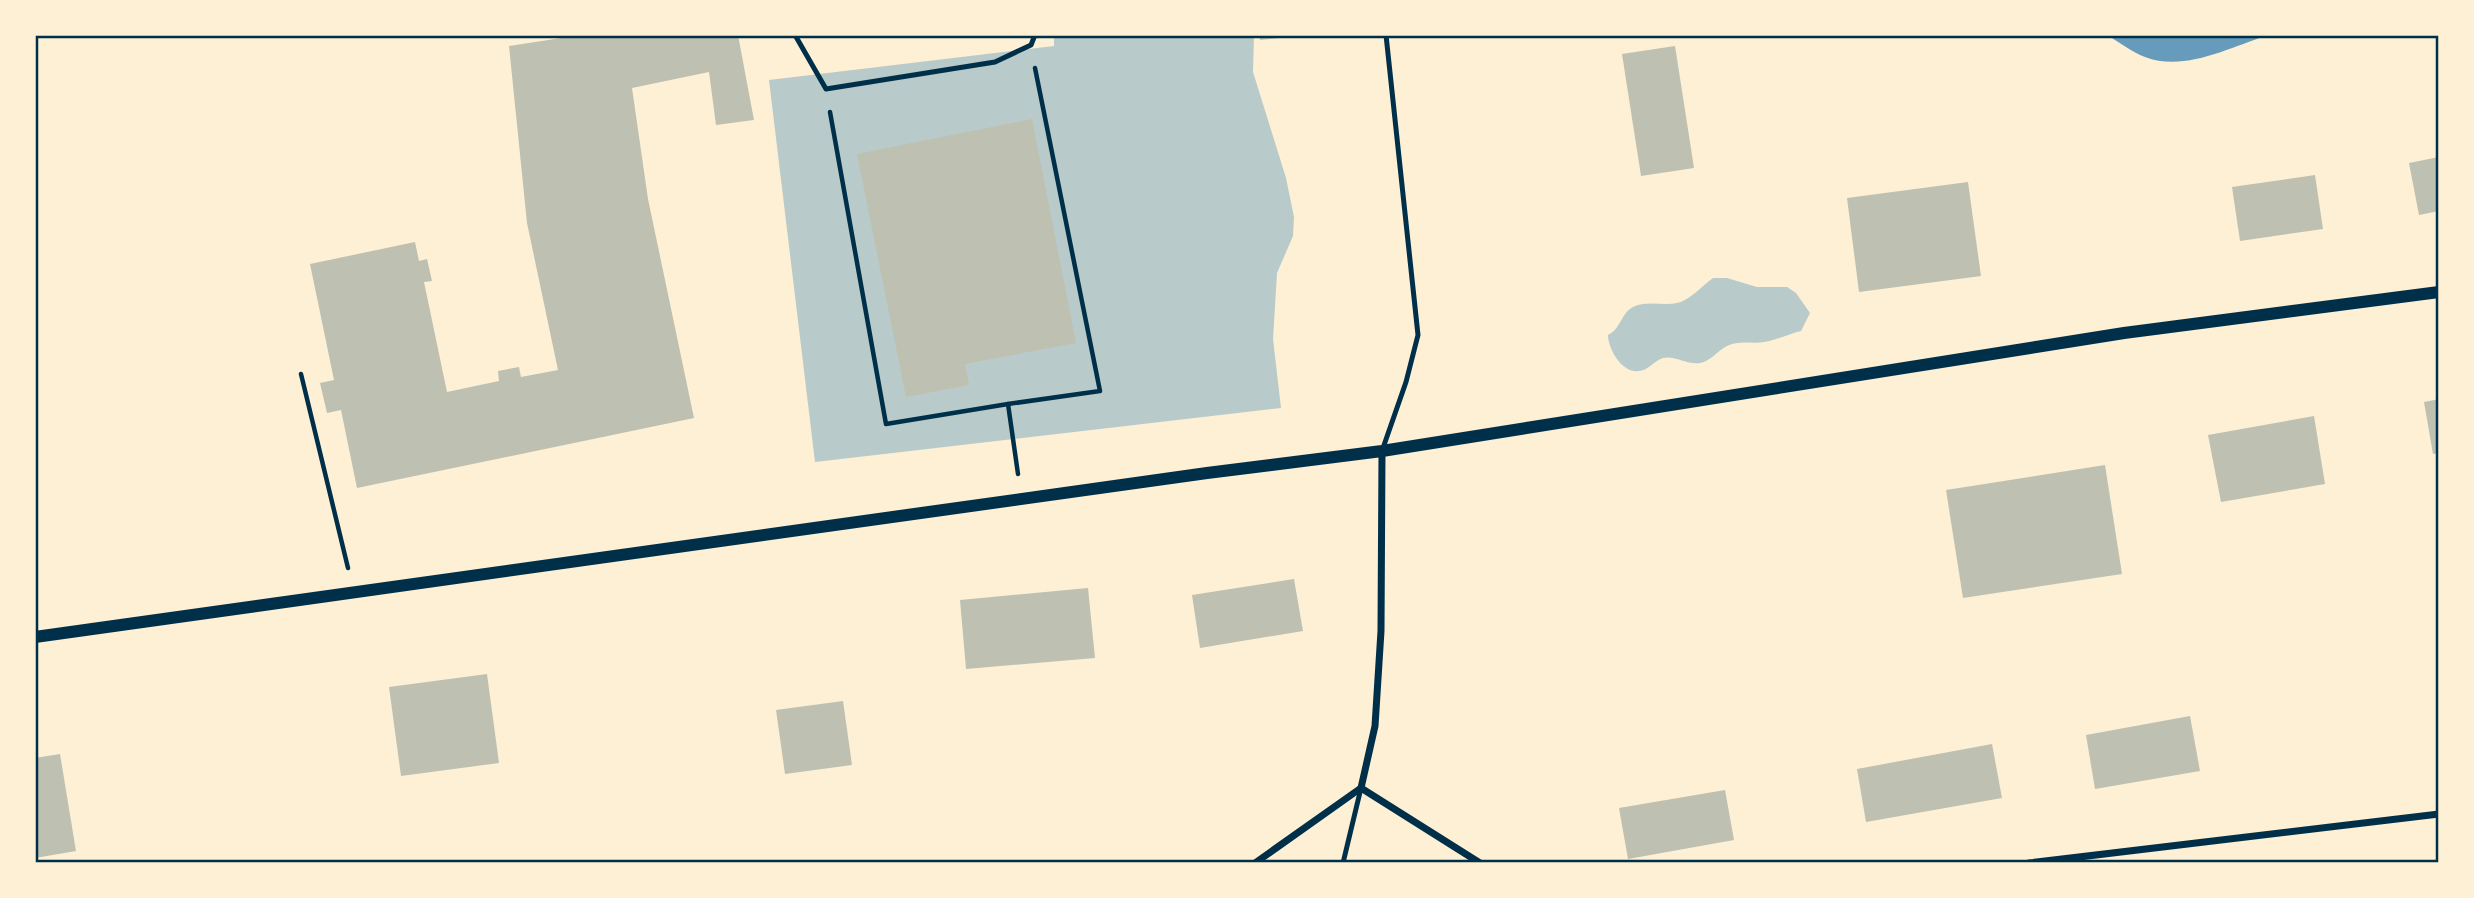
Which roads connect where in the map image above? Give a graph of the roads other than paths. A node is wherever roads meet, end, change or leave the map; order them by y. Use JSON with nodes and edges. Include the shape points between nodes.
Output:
{"nodes":[{"id":1,"x":795,"y":35,"type":"edge"},
{"id":2,"x":1035,"y":35,"type":"edge"},
{"id":3,"x":1386,"y":35,"type":"edge"},
{"id":4,"x":2439,"y":292,"type":"edge"},
{"id":5,"x":1382,"y":451,"type":"junction"},
{"id":6,"x":35,"y":637,"type":"edge"},
{"id":7,"x":1362,"y":788,"type":"junction"},
{"id":8,"x":2439,"y":814,"type":"edge"},
{"id":9,"x":1255,"y":863,"type":"edge"},
{"id":10,"x":1343,"y":863,"type":"edge"},
{"id":11,"x":1480,"y":863,"type":"edge"},
{"id":12,"x":2029,"y":863,"type":"edge"}],
"edges":[{"from":1,"to":2,"type":"lane","via":[[826,89],[995,62],[1031,45]]},
{"from":3,"to":5,"type":"lane","via":[[1418,335]]},
{"from":4,"to":5,"type":"street","via":[[2124,333]]},
{"from":5,"to":6,"type":"street"},
{"from":5,"to":7,"type":"street","via":[[1381,631],[1375,726]]},
{"from":7,"to":9,"type":"street"},
{"from":7,"to":10,"type":"lane"},
{"from":7,"to":11,"type":"street"},
{"from":8,"to":12,"type":"street"}]}
